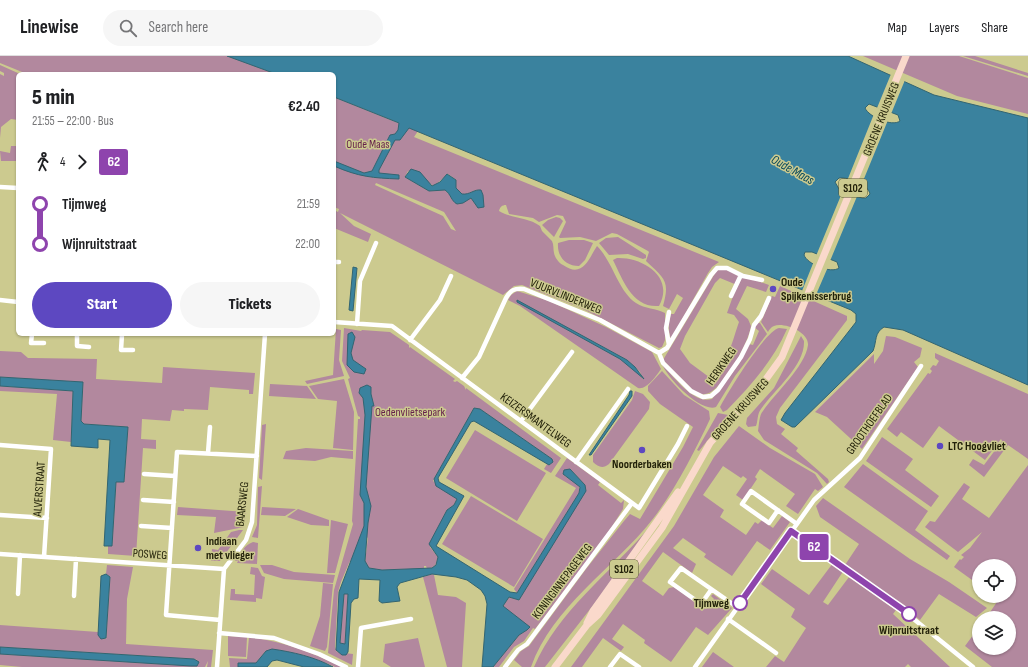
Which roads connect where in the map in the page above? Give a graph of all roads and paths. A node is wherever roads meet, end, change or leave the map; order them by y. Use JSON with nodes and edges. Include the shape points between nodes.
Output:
{"nodes":[{"id":1,"x":906,"y":56,"type":"edge"},
{"id":2,"x":0,"y":187,"type":"edge"},
{"id":3,"x":16,"y":188,"type":"edge"},
{"id":4,"x":376,"y":243,"type":"dead end"},
{"id":5,"x":741,"y":275,"type":"junction"},
{"id":6,"x":451,"y":276,"type":"dead end"},
{"id":7,"x":762,"y":280,"type":"dead end"},
{"id":8,"x":731,"y":296,"type":"dead end"},
{"id":9,"x":769,"y":298,"type":"dead end"},
{"id":10,"x":0,"y":300,"type":"edge"},
{"id":11,"x":16,"y":302,"type":"edge"},
{"id":12,"x":669,"y":312,"type":"dead end"},
{"id":13,"x":336,"y":322,"type":"edge"},
{"id":14,"x":357,"y":324,"type":"junction"},
{"id":15,"x":32,"y":336,"type":"edge"},
{"id":16,"x":77,"y":336,"type":"edge"},
{"id":17,"x":122,"y":336,"type":"edge"},
{"id":18,"x":265,"y":336,"type":"edge"},
{"id":19,"x":410,"y":340,"type":"junction"},
{"id":20,"x":44,"y":343,"type":"dead end"},
{"id":21,"x":668,"y":345,"type":"junction"},
{"id":22,"x":89,"y":347,"type":"dead end"},
{"id":23,"x":133,"y":350,"type":"dead end"},
{"id":24,"x":572,"y":352,"type":"dead end"},
{"id":25,"x":659,"y":354,"type":"junction"},
{"id":26,"x":921,"y":366,"type":"dead end"},
{"id":27,"x":462,"y":378,"type":"junction"},
{"id":28,"x":628,"y":389,"type":"dead end"},
{"id":29,"x":521,"y":421,"type":"junction"},
{"id":30,"x":687,"y":426,"type":"dead end"},
{"id":31,"x":210,"y":427,"type":"dead end"},
{"id":32,"x":0,"y":445,"type":"edge"},
{"id":33,"x":208,"y":454,"type":"junction"},
{"id":34,"x":257,"y":456,"type":"junction"},
{"id":35,"x":576,"y":462,"type":"junction"},
{"id":36,"x":144,"y":474,"type":"dead end"},
{"id":37,"x":175,"y":476,"type":"junction"},
{"id":38,"x":143,"y":500,"type":"dead end"},
{"id":39,"x":174,"y":502,"type":"junction"},
{"id":40,"x":632,"y":503,"type":"junction"},
{"id":41,"x":778,"y":510,"type":"junction"},
{"id":42,"x":0,"y":515,"type":"edge"},
{"id":43,"x":47,"y":518,"type":"junction"},
{"id":44,"x":797,"y":524,"type":"junction"},
{"id":45,"x":141,"y":526,"type":"dead end"},
{"id":46,"x":172,"y":528,"type":"junction"},
{"id":47,"x":791,"y":531,"type":"junction"},
{"id":48,"x":0,"y":554,"type":"edge"},
{"id":49,"x":20,"y":555,"type":"junction"},
{"id":50,"x":44,"y":557,"type":"junction"},
{"id":51,"x":76,"y":559,"type":"junction"},
{"id":52,"x":170,"y":565,"type":"junction"},
{"id":53,"x":224,"y":569,"type":"junction"},
{"id":54,"x":712,"y":590,"type":"junction"},
{"id":55,"x":18,"y":594,"type":"dead end"},
{"id":56,"x":74,"y":596,"type":"dead end"},
{"id":57,"x":737,"y":607,"type":"junction"},
{"id":58,"x":411,"y":619,"type":"dead end"},
{"id":59,"x":728,"y":619,"type":"junction"},
{"id":60,"x":220,"y":620,"type":"junction"},
{"id":61,"x":219,"y":633,"type":"junction"},
{"id":62,"x":776,"y":653,"type":"dead end"},
{"id":63,"x":967,"y":662,"type":"junction"},
{"id":64,"x":217,"y":667,"type":"edge"},
{"id":65,"x":346,"y":667,"type":"edge"},
{"id":66,"x":358,"y":667,"type":"edge"},
{"id":67,"x":505,"y":667,"type":"edge"},
{"id":68,"x":555,"y":667,"type":"edge"},
{"id":69,"x":610,"y":667,"type":"edge"},
{"id":70,"x":639,"y":667,"type":"edge"},
{"id":71,"x":695,"y":667,"type":"edge"},
{"id":72,"x":964,"y":667,"type":"edge"},
{"id":73,"x":973,"y":667,"type":"edge"}],
"edges":[{"from":1,"to":68,"type":"main road","name":"GROENE KRUISWEG","number":"S102","via":[[790,340],[767,380],[714,437],[662,528],[598,615],[587,625]]},
{"from":2,"to":3,"type":"street"},
{"from":4,"to":14,"type":"street","via":[[360,281]]},
{"from":5,"to":7,"type":"street"},
{"from":5,"to":8,"type":"street"},
{"from":5,"to":21,"type":"street","via":[[727,268],[717,268]]},
{"from":6,"to":19,"type":"street","via":[[440,300]]},
{"from":9,"to":25,"type":"street","name":"HERIKWEG","via":[[735,367],[712,396],[703,397],[691,391],[663,363]]},
{"from":10,"to":11,"type":"street"},
{"from":12,"to":21,"type":"street","via":[[666,328]]},
{"from":13,"to":14,"type":"street","name":"KEIZERSMANTELWEG"},
{"from":14,"to":19,"type":"street","name":"KEIZERSMANTELWEG","via":[[392,326]]},
{"from":15,"to":20,"type":"street","via":[[32,342]]},
{"from":16,"to":22,"type":"street","via":[[77,346]]},
{"from":17,"to":23,"type":"street","via":[[121,350]]},
{"from":18,"to":34,"type":"street","name":"BAARSWEG"},
{"from":19,"to":27,"type":"street","name":"KEIZERSMANTELWEG"},
{"from":21,"to":25,"type":"street","via":[[664,352]]},
{"from":24,"to":29,"type":"street"},
{"from":25,"to":27,"type":"street","name":"VUURVLINDERWEG","via":[[600,320],[517,288],[506,298],[478,357]]},
{"from":26,"to":44,"type":"street","name":"GROOTHOEFBLAD","via":[[860,458],[817,496]]},
{"from":27,"to":29,"type":"street","name":"KEIZERSMANTELWEG"},
{"from":28,"to":35,"type":"street"},
{"from":29,"to":35,"type":"street","name":"KEIZERSMANTELWEG"},
{"from":30,"to":40,"type":"street","via":[[639,508]]},
{"from":31,"to":33,"type":"street"},
{"from":32,"to":43,"type":"street","name":"ALVERSTRAAT","via":[[51,449]]},
{"from":33,"to":34,"type":"street"},
{"from":33,"to":37,"type":"street","via":[[177,452]]},
{"from":34,"to":53,"type":"street","name":"BAARSWEG","via":[[251,530]]},
{"from":35,"to":40,"type":"street","name":"KEIZERSMANTELWEG"},
{"from":36,"to":37,"type":"street"},
{"from":37,"to":39,"type":"street"},
{"from":38,"to":39,"type":"street"},
{"from":39,"to":46,"type":"street"},
{"from":40,"to":67,"type":"street","name":"KONINGINNEPAGEWEG","via":[[527,644],[518,650]]},
{"from":41,"to":41,"type":"street","via":[[769,523],[742,504],[751,491]]},
{"from":41,"to":44,"type":"street"},
{"from":42,"to":43,"type":"street"},
{"from":43,"to":50,"type":"street","name":"ALVERSTRAAT"},
{"from":44,"to":47,"type":"street"},
{"from":45,"to":46,"type":"street"},
{"from":46,"to":52,"type":"street"},
{"from":47,"to":57,"type":"street"},
{"from":47,"to":63,"type":"street","via":[[900,608]]},
{"from":48,"to":49,"type":"street","name":"POSWEG"},
{"from":49,"to":50,"type":"street","name":"POSWEG"},
{"from":49,"to":55,"type":"street"},
{"from":50,"to":51,"type":"street","name":"POSWEG"},
{"from":51,"to":52,"type":"street","name":"POSWEG"},
{"from":51,"to":56,"type":"street"},
{"from":52,"to":53,"type":"street","name":"POSWEG"},
{"from":52,"to":60,"type":"street","via":[[166,615]]},
{"from":53,"to":60,"type":"street"},
{"from":54,"to":54,"type":"street","via":[[701,604],[670,582],[681,568]]},
{"from":54,"to":57,"type":"street"},
{"from":57,"to":59,"type":"street"},
{"from":58,"to":66,"type":"street","via":[[361,628]]},
{"from":59,"to":62,"type":"street"},
{"from":59,"to":71,"type":"street"},
{"from":60,"to":61,"type":"street"},
{"from":61,"to":64,"type":"street"},
{"from":61,"to":65,"type":"street","via":[[274,638]]},
{"from":63,"to":72,"type":"street"},
{"from":63,"to":73,"type":"street"},
{"from":69,"to":70,"type":"street","via":[[620,654]]}]}
